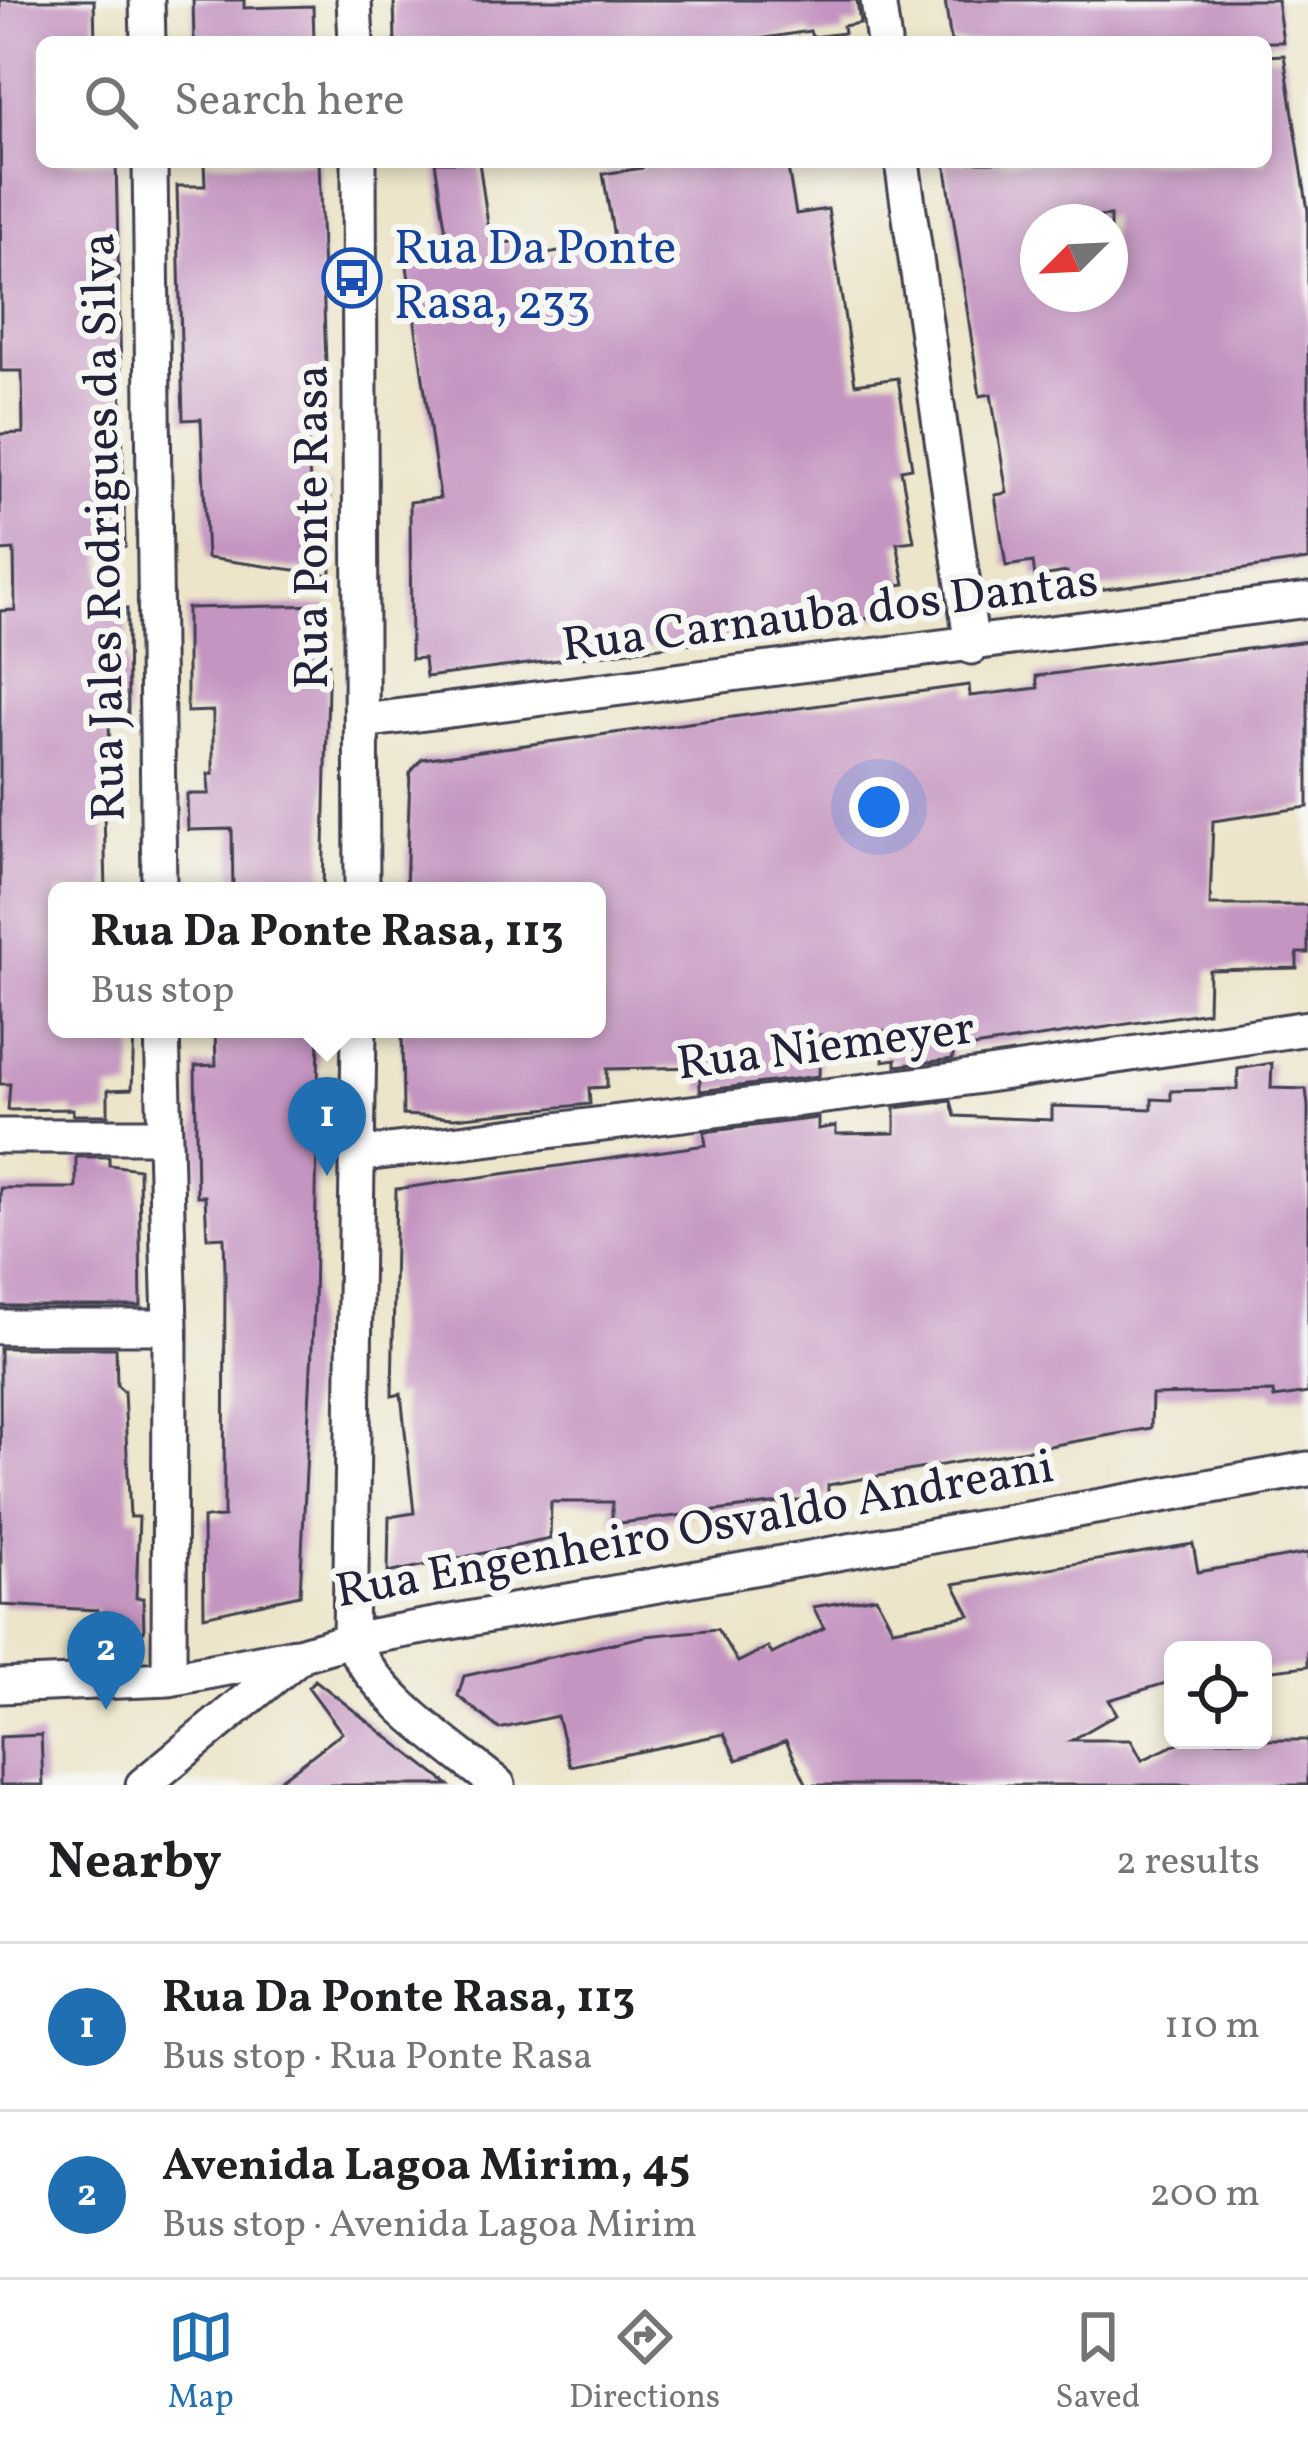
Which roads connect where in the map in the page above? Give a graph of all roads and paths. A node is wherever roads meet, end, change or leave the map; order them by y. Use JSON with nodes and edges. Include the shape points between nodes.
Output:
{"nodes":[{"id":1,"x":147,"y":0,"type":"edge"},
{"id":2,"x":354,"y":0,"type":"edge"},
{"id":3,"x":878,"y":0,"type":"edge"},
{"id":4,"x":148,"y":36,"type":"edge"},
{"id":5,"x":356,"y":36,"type":"edge"},
{"id":6,"x":883,"y":36,"type":"edge"},
{"id":7,"x":149,"y":168,"type":"edge"},
{"id":8,"x":359,"y":168,"type":"edge"},
{"id":9,"x":903,"y":168,"type":"edge"},
{"id":10,"x":1308,"y":600,"type":"edge"},
{"id":11,"x":973,"y":647,"type":"junction"},
{"id":12,"x":364,"y":721,"type":"junction"},
{"id":13,"x":159,"y":882,"type":"edge"},
{"id":14,"x":362,"y":882,"type":"edge"},
{"id":15,"x":1308,"y":1028,"type":"edge"},
{"id":16,"x":162,"y":1038,"type":"edge"},
{"id":17,"x":359,"y":1038,"type":"edge"},
{"id":18,"x":0,"y":1136,"type":"edge"},
{"id":19,"x":164,"y":1136,"type":"junction"},
{"id":20,"x":356,"y":1155,"type":"junction"},
{"id":21,"x":0,"y":1327,"type":"edge"},
{"id":22,"x":170,"y":1327,"type":"junction"},
{"id":23,"x":1308,"y":1469,"type":"edge"},
{"id":24,"x":350,"y":1640,"type":"junction"},
{"id":25,"x":302,"y":1654,"type":"junction"},
{"id":26,"x":169,"y":1678,"type":"junction"},
{"id":27,"x":0,"y":1686,"type":"edge"},
{"id":28,"x":143,"y":1785,"type":"edge"},
{"id":29,"x":497,"y":1785,"type":"edge"}],
"edges":[{"from":1,"to":4,"type":"street"},
{"from":2,"to":5,"type":"street"},
{"from":3,"to":6,"type":"street"},
{"from":7,"to":13,"type":"street","name":"Rua Jales Rodrigues da Silva"},
{"from":8,"to":12,"type":"street","name":"Rua Ponte Rasa"},
{"from":9,"to":11,"type":"street"},
{"from":10,"to":11,"type":"street","name":"Rua Carnauba dos Dantas"},
{"from":11,"to":12,"type":"street","name":"Rua Carnauba dos Dantas"},
{"from":12,"to":14,"type":"street","name":"Rua Ponte Rasa"},
{"from":15,"to":20,"type":"street","name":"Rua Niemeyer"},
{"from":16,"to":19,"type":"street"},
{"from":17,"to":20,"type":"street"},
{"from":18,"to":19,"type":"street"},
{"from":19,"to":22,"type":"street"},
{"from":20,"to":24,"type":"street"},
{"from":21,"to":22,"type":"street"},
{"from":22,"to":26,"type":"street"},
{"from":23,"to":24,"type":"street","name":"Rua Engenheiro Osvaldo Andreani"},
{"from":24,"to":25,"type":"street","name":"Rua Engenheiro Osvaldo Andreani"},
{"from":24,"to":29,"type":"street","via":[[401,1706]]},
{"from":25,"to":26,"type":"street"},
{"from":25,"to":28,"type":"street","name":"Rua Engenheiro Osvaldo Andreani"},
{"from":26,"to":27,"type":"street"}]}
